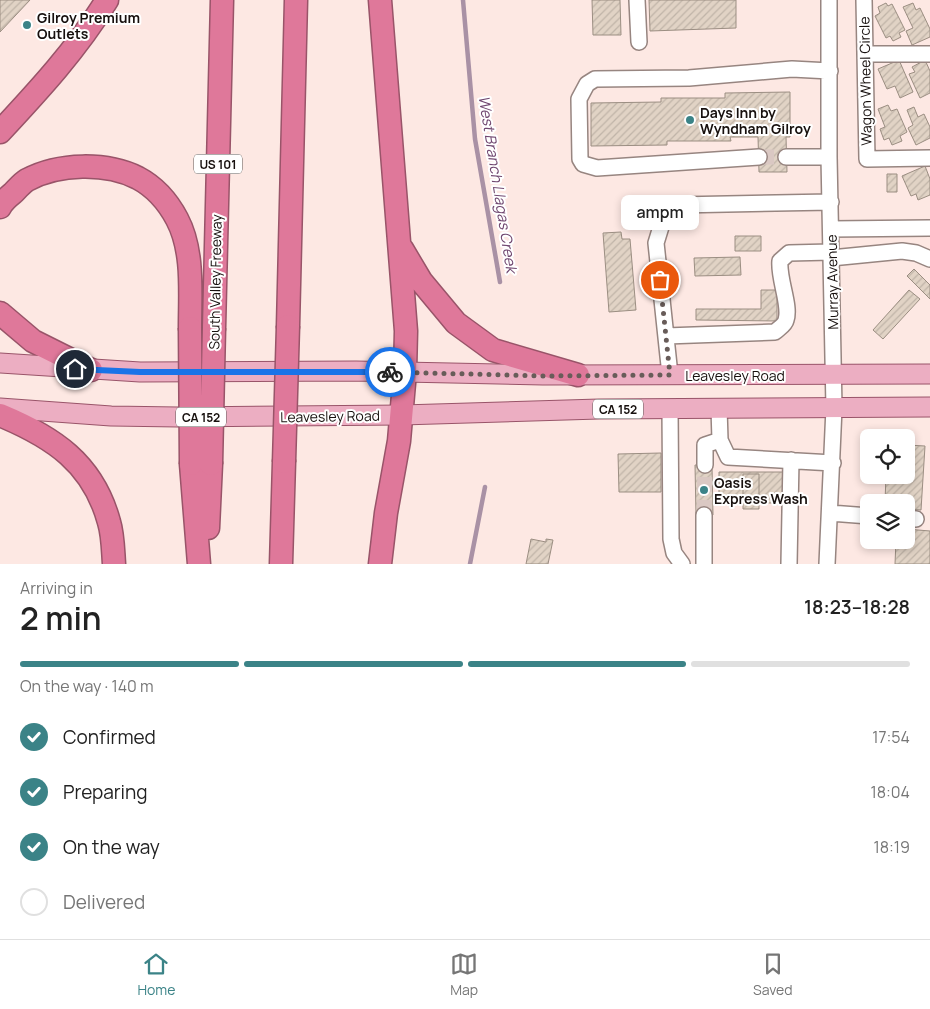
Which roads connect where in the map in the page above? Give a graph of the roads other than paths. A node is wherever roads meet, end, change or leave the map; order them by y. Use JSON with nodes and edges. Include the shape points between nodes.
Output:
{"nodes":[{"id":1,"x":107,"y":0,"type":"edge"},
{"id":2,"x":222,"y":0,"type":"edge"},
{"id":3,"x":296,"y":0,"type":"edge"},
{"id":4,"x":380,"y":0,"type":"edge"},
{"id":5,"x":637,"y":0,"type":"edge"},
{"id":6,"x":829,"y":0,"type":"edge"},
{"id":7,"x":864,"y":0,"type":"edge"},
{"id":8,"x":639,"y":42,"type":"dead end"},
{"id":9,"x":865,"y":54,"type":"junction"},
{"id":10,"x":930,"y":54,"type":"edge"},
{"id":11,"x":830,"y":71,"type":"junction"},
{"id":12,"x":0,"y":132,"type":"edge"},
{"id":13,"x":786,"y":157,"type":"tunnel mouth"},
{"id":14,"x":829,"y":157,"type":"junction"},
{"id":15,"x":759,"y":158,"type":"tunnel mouth"},
{"id":16,"x":930,"y":158,"type":"edge"},
{"id":17,"x":830,"y":202,"type":"junction"},
{"id":18,"x":0,"y":207,"type":"edge"},
{"id":19,"x":930,"y":228,"type":"edge"},
{"id":20,"x":831,"y":229,"type":"junction"},
{"id":21,"x":399,"y":244,"type":"junction"},
{"id":22,"x":831,"y":255,"type":"junction"},
{"id":23,"x":930,"y":259,"type":"edge"},
{"id":24,"x":0,"y":313,"type":"edge"},
{"id":25,"x":666,"y":336,"type":"junction"},
{"id":26,"x":0,"y":363,"type":"edge"},
{"id":27,"x":92,"y":370,"type":"junction"},
{"id":28,"x":405,"y":372,"type":"junction"},
{"id":29,"x":834,"y":374,"type":"junction"},
{"id":30,"x":930,"y":374,"type":"edge"},
{"id":31,"x":670,"y":375,"type":"junction"},
{"id":32,"x":578,"y":376,"type":"junction"},
{"id":33,"x":930,"y":407,"type":"edge"},
{"id":34,"x":0,"y":408,"type":"edge"},
{"id":35,"x":719,"y":408,"type":"junction"},
{"id":36,"x":834,"y":408,"type":"junction"},
{"id":37,"x":670,"y":409,"type":"junction"},
{"id":38,"x":0,"y":415,"type":"edge"},
{"id":39,"x":402,"y":415,"type":"junction"},
{"id":40,"x":720,"y":440,"type":"junction"},
{"id":41,"x":791,"y":460,"type":"junction"},
{"id":42,"x":833,"y":463,"type":"junction"},
{"id":43,"x":201,"y":464,"type":"junction"},
{"id":44,"x":705,"y":465,"type":"tunnel mouth"},
{"id":45,"x":830,"y":513,"type":"junction"},
{"id":46,"x":704,"y":515,"type":"tunnel mouth"},
{"id":47,"x":860,"y":515,"type":"edge"},
{"id":48,"x":114,"y":564,"type":"edge"},
{"id":49,"x":198,"y":564,"type":"edge"},
{"id":50,"x":206,"y":564,"type":"edge"},
{"id":51,"x":282,"y":564,"type":"edge"},
{"id":52,"x":380,"y":564,"type":"edge"},
{"id":53,"x":682,"y":564,"type":"edge"},
{"id":54,"x":704,"y":564,"type":"edge"},
{"id":55,"x":789,"y":564,"type":"edge"},
{"id":56,"x":827,"y":564,"type":"edge"}],
"edges":[{"from":1,"to":12,"type":"highway","via":[[59,68]]},
{"from":2,"to":43,"type":"highway","name":"South Valley Freeway","number":"US 101","bridge":true,"via":[[214,328]]},
{"from":3,"to":51,"type":"highway","bridge":true},
{"from":4,"to":21,"type":"highway"},
{"from":5,"to":8,"type":"street"},
{"from":6,"to":11,"type":"street","name":"Murray Avenue"},
{"from":7,"to":9,"type":"street","name":"Wagon Wheel Circle"},
{"from":9,"to":10,"type":"street"},
{"from":9,"to":16,"type":"street","name":"Wagon Wheel Circle","via":[[867,159]]},
{"from":11,"to":14,"type":"street","name":"Murray Avenue"},
{"from":11,"to":15,"type":"street","via":[[792,69],[697,77],[595,79],[587,84],[579,99],[580,159],[583,164],[597,168]]},
{"from":13,"to":14,"type":"street"},
{"from":14,"to":17,"type":"street","name":"Murray Avenue"},
{"from":17,"to":20,"type":"street","name":"Murray Avenue"},
{"from":17,"to":25,"type":"street","via":[[678,205],[664,217],[656,243]]},
{"from":18,"to":43,"type":"highway","bridge":true,"via":[[26,181],[56,170],[85,167],[128,174],[148,185],[165,201],[178,220],[188,264]]},
{"from":19,"to":20,"type":"street"},
{"from":20,"to":22,"type":"street","name":"Murray Avenue"},
{"from":21,"to":28,"type":"highway","via":[[406,331]]},
{"from":21,"to":32,"type":"highway","via":[[421,281],[456,323],[493,350]]},
{"from":22,"to":23,"type":"street","via":[[902,251]]},
{"from":22,"to":25,"type":"street","via":[[789,253],[780,260],[779,271],[788,313],[786,322],[776,332]]},
{"from":22,"to":29,"type":"street","name":"Murray Avenue"},
{"from":24,"to":27,"type":"highway","via":[[33,341]]},
{"from":25,"to":31,"type":"street"},
{"from":26,"to":27,"type":"main road","name":"Leavesley Road"},
{"from":27,"to":28,"type":"main road","name":"Leavesley Road"},
{"from":28,"to":32,"type":"main road","name":"Leavesley Road"},
{"from":28,"to":39,"type":"highway"},
{"from":29,"to":30,"type":"main road","name":"Leavesley Road"},
{"from":29,"to":31,"type":"main road","name":"Leavesley Road"},
{"from":29,"to":36,"type":"street","name":"Murray Avenue"},
{"from":31,"to":32,"type":"main road","name":"Leavesley Road"},
{"from":33,"to":36,"type":"main road","name":"Leavesley Road","number":"CA 152"},
{"from":34,"to":39,"type":"main road","name":"Leavesley Road","number":"CA 152","via":[[144,417]]},
{"from":35,"to":36,"type":"main road","name":"Leavesley Road","number":"CA 152"},
{"from":35,"to":37,"type":"main road","name":"Leavesley Road","number":"CA 152"},
{"from":35,"to":40,"type":"street"},
{"from":36,"to":42,"type":"street","name":"Murray Avenue"},
{"from":37,"to":39,"type":"main road","name":"Leavesley Road","number":"CA 152"},
{"from":37,"to":53,"type":"street","via":[[671,539],[674,553]]},
{"from":38,"to":48,"type":"highway","via":[[52,441],[79,463],[99,493],[110,523]]},
{"from":39,"to":52,"type":"highway"},
{"from":40,"to":41,"type":"street","via":[[728,457]]},
{"from":40,"to":44,"type":"street","via":[[705,445]]},
{"from":41,"to":42,"type":"street"},
{"from":41,"to":55,"type":"street"},
{"from":42,"to":45,"type":"street","name":"Murray Avenue"},
{"from":43,"to":49,"type":"highway"},
{"from":43,"to":50,"type":"highway","name":"South Valley Freeway","number":"US 101"},
{"from":45,"to":47,"type":"street"},
{"from":45,"to":56,"type":"street","name":"Murray Avenue"},
{"from":46,"to":54,"type":"street"}]}
